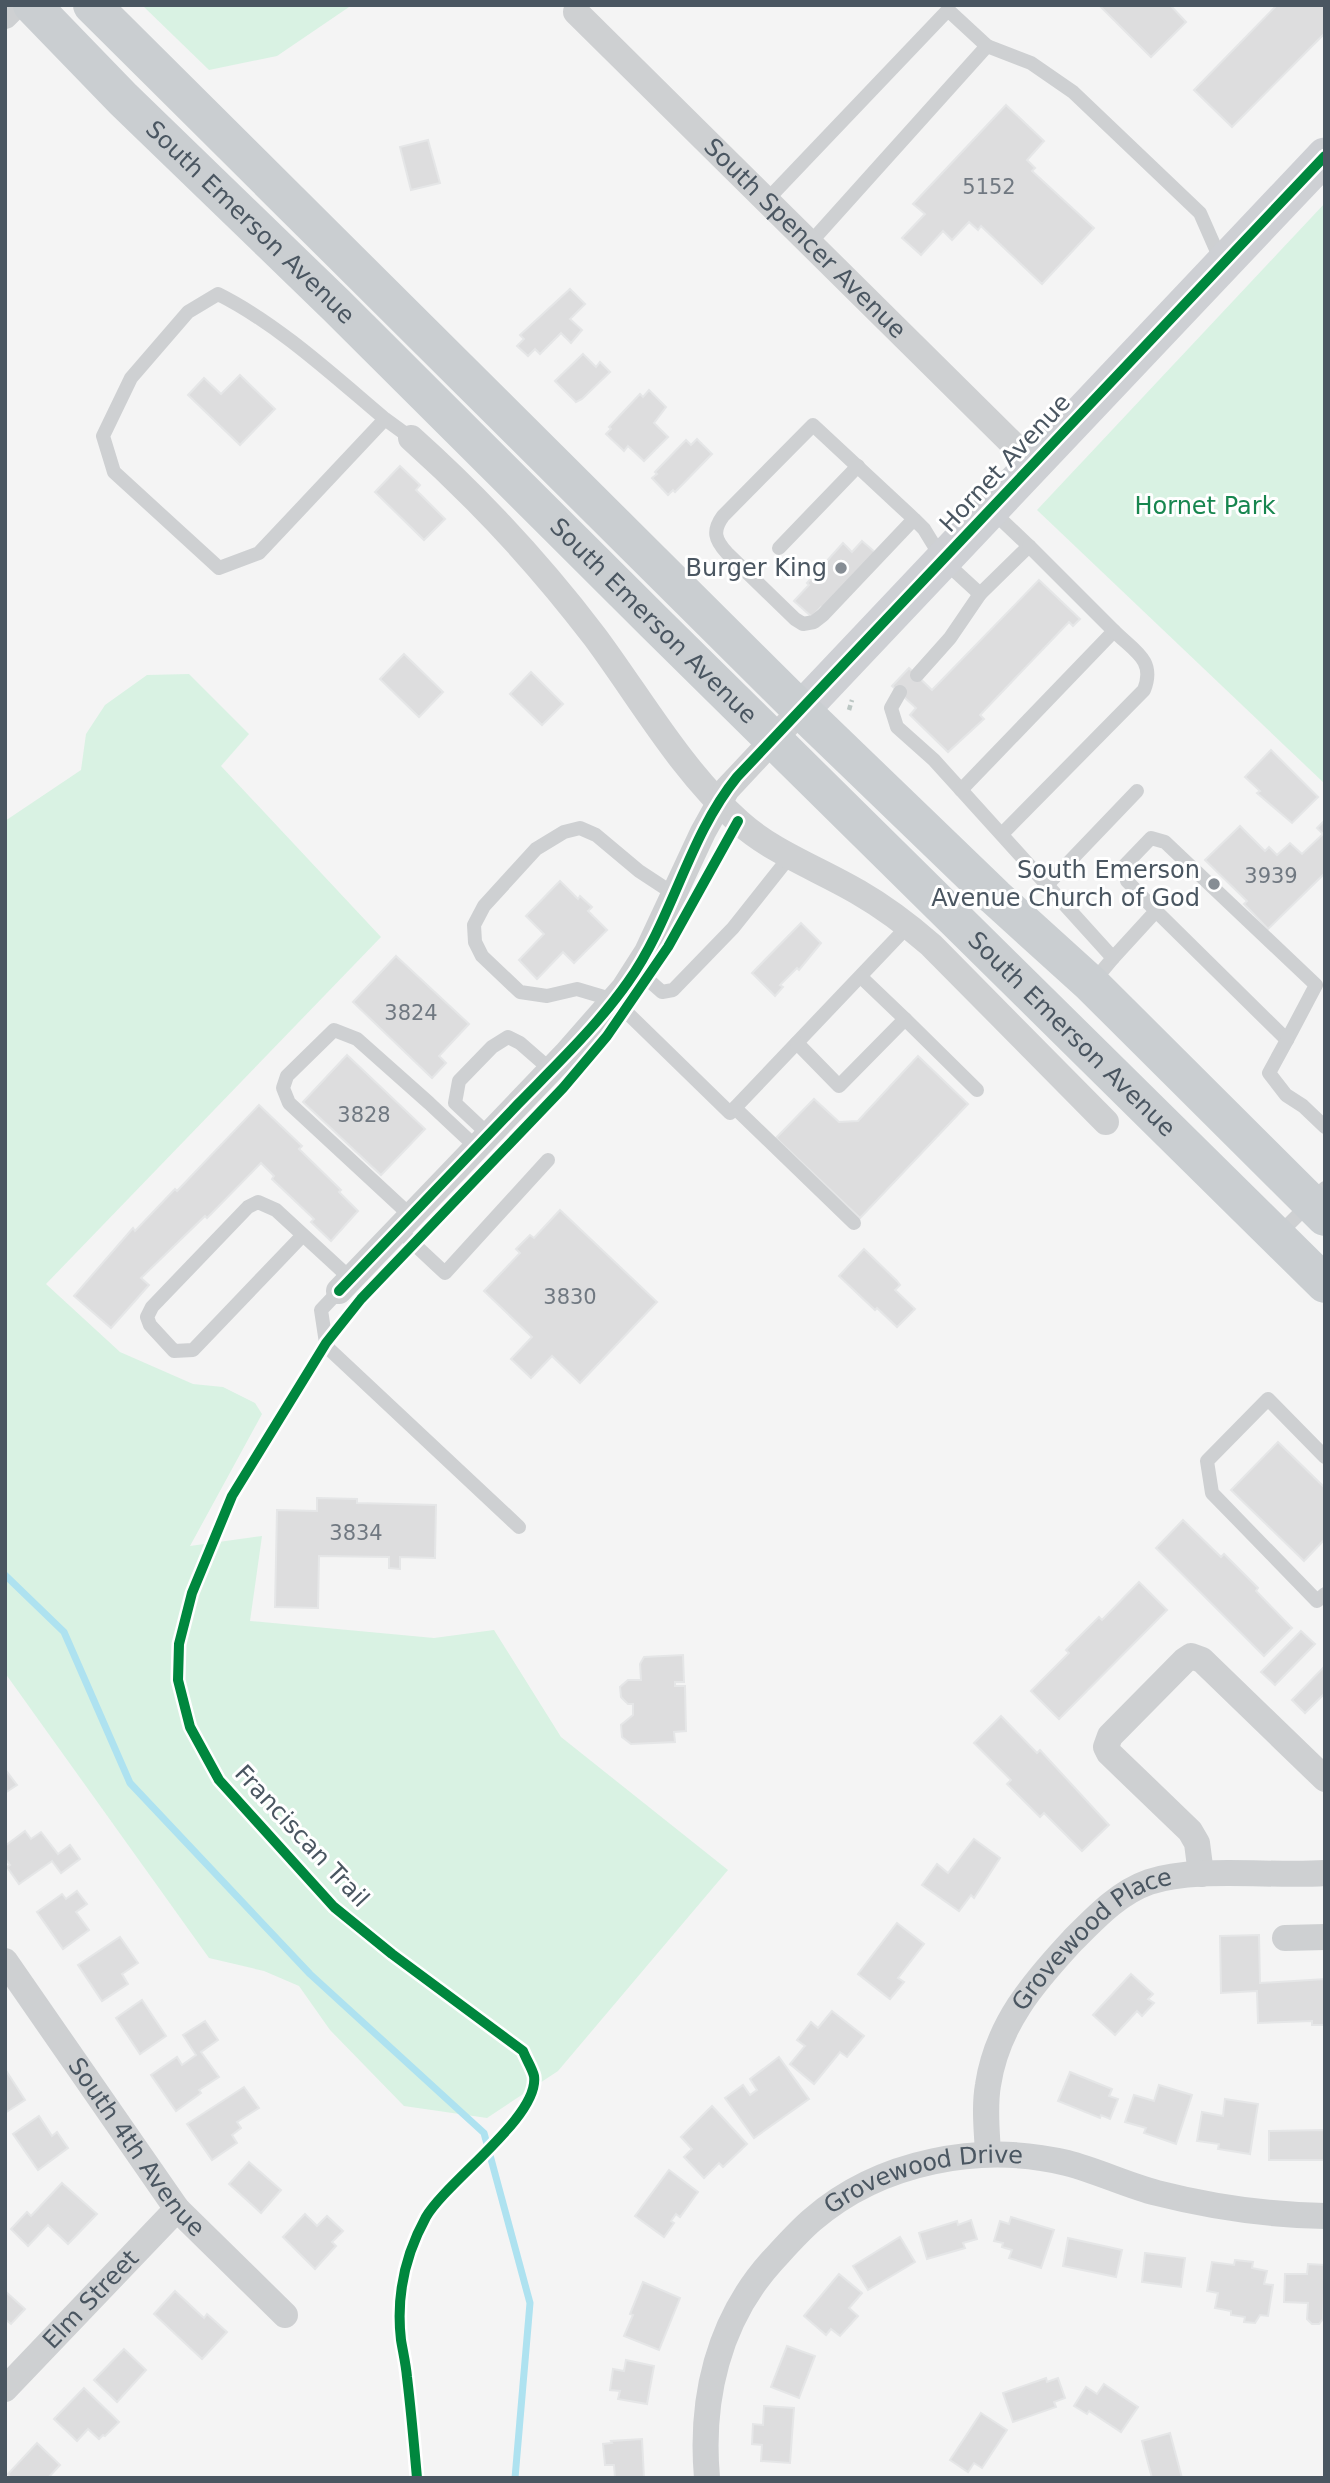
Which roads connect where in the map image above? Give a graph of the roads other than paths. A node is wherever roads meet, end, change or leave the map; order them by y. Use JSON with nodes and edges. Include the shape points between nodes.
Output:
{"nodes":[{"id":1,"x":16,"y":5,"type":"edge"},
{"id":2,"x":32,"y":5,"type":"edge"},
{"id":3,"x":98,"y":11,"type":"edge"},
{"id":4,"x":576,"y":12,"type":"dead end"},
{"id":5,"x":5,"y":16,"type":"edge"},
{"id":6,"x":987,"y":46,"type":"junction"},
{"id":7,"x":1325,"y":156,"type":"edge"},
{"id":8,"x":767,"y":200,"type":"junction"},
{"id":9,"x":810,"y":243,"type":"junction"},
{"id":10,"x":1222,"y":264,"type":"junction"},
{"id":11,"x":385,"y":419,"type":"junction"},
{"id":12,"x":411,"y":438,"type":"joint"},
{"id":13,"x":1033,"y":464,"type":"junction"},
{"id":14,"x":858,"y":466,"type":"junction"},
{"id":15,"x":990,"y":509,"type":"junction"},
{"id":16,"x":914,"y":519,"type":"junction"},
{"id":17,"x":1029,"y":546,"type":"junction"},
{"id":18,"x":779,"y":548,"type":"dead end"},
{"id":19,"x":943,"y":560,"type":"junction"},
{"id":20,"x":980,"y":594,"type":"junction"},
{"id":21,"x":1114,"y":631,"type":"junction"},
{"id":22,"x":916,"y":675,"type":"dead end"},
{"id":23,"x":900,"y":692,"type":"dead end"},
{"id":24,"x":801,"y":710,"type":"junction"},
{"id":25,"x":774,"y":739,"type":"junction"},
{"id":26,"x":961,"y":790,"type":"junction"},
{"id":27,"x":1138,"y":791,"type":"dead end"},
{"id":28,"x":720,"y":802,"type":"junction"},
{"id":29,"x":1002,"y":834,"type":"junction"},
{"id":30,"x":791,"y":855,"type":"junction"},
{"id":31,"x":1046,"y":885,"type":"junction"},
{"id":32,"x":674,"y":894,"type":"junction"},
{"id":33,"x":1156,"y":911,"type":"junction"},
{"id":34,"x":908,"y":926,"type":"junction"},
{"id":35,"x":637,"y":970,"type":"junction"},
{"id":36,"x":1102,"y":971,"type":"junction"},
{"id":37,"x":861,"y":977,"type":"junction"},
{"id":38,"x":614,"y":1000,"type":"junction"},
{"id":39,"x":905,"y":1019,"type":"junction"},
{"id":40,"x":1287,"y":1040,"type":"junction"},
{"id":41,"x":797,"y":1043,"type":"junction"},
{"id":42,"x":551,"y":1070,"type":"junction"},
{"id":43,"x":977,"y":1090,"type":"dead end"},
{"id":44,"x":735,"y":1108,"type":"junction"},
{"id":45,"x":1106,"y":1122,"type":"dead end"},
{"id":46,"x":1325,"y":1127,"type":"edge"},
{"id":47,"x":482,"y":1141,"type":"junction"},
{"id":48,"x":548,"y":1160,"type":"dead end"},
{"id":49,"x":1320,"y":1202,"type":"edge"},
{"id":50,"x":404,"y":1223,"type":"junction"},
{"id":51,"x":854,"y":1223,"type":"dead end"},
{"id":52,"x":303,"y":1235,"type":"junction"},
{"id":53,"x":1277,"y":1236,"type":"junction"},
{"id":54,"x":1325,"y":1284,"type":"edge"},
{"id":55,"x":345,"y":1285,"type":"junction"},
{"id":56,"x":1325,"y":1457,"type":"edge"},
{"id":57,"x":519,"y":1527,"type":"dead end"},
{"id":58,"x":1322,"y":1601,"type":"edge"},
{"id":59,"x":1325,"y":1779,"type":"edge"},
{"id":60,"x":1325,"y":1873,"type":"edge"},
{"id":61,"x":1201,"y":1874,"type":"junction"},
{"id":62,"x":1325,"y":1937,"type":"edge"},
{"id":63,"x":1285,"y":1938,"type":"dead end"},
{"id":64,"x":5,"y":1961,"type":"edge"},
{"id":65,"x":988,"y":2154,"type":"junction"},
{"id":66,"x":177,"y":2209,"type":"junction"},
{"id":67,"x":1325,"y":2216,"type":"edge"},
{"id":68,"x":285,"y":2315,"type":"dead end"},
{"id":69,"x":5,"y":2389,"type":"edge"},
{"id":70,"x":707,"y":2478,"type":"edge"}],
"edges":[{"from":1,"to":5,"type":"street"},
{"from":2,"to":25,"type":"main road","name":"South Emerson Avenue"},
{"from":3,"to":24,"type":"main road","name":"South Emerson Avenue"},
{"from":4,"to":8,"type":"street","name":"South Spencer Avenue"},
{"from":6,"to":8,"type":"lane","via":[[948,10]]},
{"from":6,"to":9,"type":"lane"},
{"from":6,"to":10,"type":"lane","via":[[1031,63],[1073,92],[1200,213]]},
{"from":7,"to":10,"type":"street","name":"Hornet Avenue"},
{"from":8,"to":9,"type":"street","name":"South Spencer Avenue"},
{"from":9,"to":13,"type":"street","name":"South Spencer Avenue"},
{"from":10,"to":13,"type":"street","name":"Hornet Avenue"},
{"from":11,"to":11,"type":"lane","via":[[259,553],[219,568],[114,472],[103,436],[131,378],[188,312],[218,294],[243,307]]},
{"from":11,"to":12,"type":"lane"},
{"from":12,"to":28,"type":"street","name":"South Emerson Avenue","via":[[485,510],[571,607],[682,759]]},
{"from":13,"to":15,"type":"street","name":"Hornet Avenue"},
{"from":14,"to":16,"type":"lane"},
{"from":14,"to":16,"type":"lane","via":[[813,425],[723,516],[715,535],[718,544],[803,624],[823,615]]},
{"from":14,"to":18,"type":"lane"},
{"from":15,"to":17,"type":"lane"},
{"from":15,"to":19,"type":"street","name":"Hornet Avenue"},
{"from":16,"to":19,"type":"lane"},
{"from":17,"to":20,"type":"lane"},
{"from":17,"to":21,"type":"lane"},
{"from":19,"to":20,"type":"lane"},
{"from":19,"to":24,"type":"street","name":"Hornet Avenue"},
{"from":20,"to":22,"type":"lane","via":[[950,638]]},
{"from":21,"to":26,"type":"lane"},
{"from":21,"to":29,"type":"lane","via":[[1148,665],[1144,690]]},
{"from":23,"to":26,"type":"lane","via":[[891,708],[897,727]]},
{"from":24,"to":25,"type":"street","name":"Hornet Avenue"},
{"from":24,"to":36,"type":"main road","name":"South Emerson Avenue","via":[[995,897]]},
{"from":25,"to":28,"type":"street","name":"Hornet Avenue"},
{"from":25,"to":53,"type":"main road","name":"South Emerson Avenue"},
{"from":26,"to":29,"type":"lane"},
{"from":27,"to":31,"type":"lane"},
{"from":28,"to":30,"type":"street","name":"South Emerson Avenue","via":[[748,829]]},
{"from":28,"to":32,"type":"street","name":"Hornet Avenue"},
{"from":29,"to":31,"type":"lane"},
{"from":30,"to":34,"type":"street","name":"South Emerson Avenue"},
{"from":30,"to":35,"type":"lane","via":[[733,928],[673,990],[662,992]]},
{"from":31,"to":36,"type":"lane"},
{"from":32,"to":35,"type":"street"},
{"from":32,"to":38,"type":"lane","via":[[580,828],[537,849],[484,906],[474,925],[475,942],[482,956],[520,992],[547,996],[578,989]]},
{"from":33,"to":36,"type":"lane"},
{"from":33,"to":40,"type":"lane"},
{"from":33,"to":40,"type":"lane","via":[[1127,881],[1125,865],[1151,838],[1165,842],[1316,985]]},
{"from":34,"to":37,"type":"lane"},
{"from":34,"to":45,"type":"street","name":"South Emerson Avenue"},
{"from":35,"to":38,"type":"street"},
{"from":36,"to":49,"type":"main road","name":"South Emerson Avenue"},
{"from":37,"to":39,"type":"lane"},
{"from":37,"to":41,"type":"lane"},
{"from":38,"to":42,"type":"street"},
{"from":38,"to":44,"type":"lane","via":[[730,1113]]},
{"from":39,"to":41,"type":"lane","via":[[839,1086]]},
{"from":39,"to":43,"type":"lane"},
{"from":40,"to":46,"type":"lane","via":[[1269,1073],[1286,1095]]},
{"from":41,"to":44,"type":"lane"},
{"from":42,"to":47,"type":"street"},
{"from":42,"to":47,"type":"lane","via":[[508,1037],[475,1064],[459,1081],[455,1103]]},
{"from":44,"to":51,"type":"lane"},
{"from":47,"to":50,"type":"street"},
{"from":47,"to":50,"type":"lane","via":[[345,1033],[334,1030],[287,1076],[283,1088],[289,1103]]},
{"from":48,"to":50,"type":"lane","via":[[445,1273]]},
{"from":49,"to":53,"type":"lane","name":"South Emerson Avenue"},
{"from":50,"to":55,"type":"street"},
{"from":52,"to":52,"type":"lane","via":[[276,1210],[258,1202],[248,1207],[152,1307],[147,1318],[150,1325],[174,1351],[193,1350]]},
{"from":52,"to":55,"type":"lane"},
{"from":53,"to":54,"type":"main road","name":"South Emerson Avenue"},
{"from":55,"to":57,"type":"lane","via":[[321,1310],[329,1349]]},
{"from":56,"to":58,"type":"lane","via":[[1268,1399],[1207,1461],[1212,1493]]},
{"from":59,"to":61,"type":"street","via":[[1202,1660],[1191,1656],[1185,1660],[1110,1736],[1106,1746],[1190,1831],[1197,1843]]},
{"from":60,"to":61,"type":"street","name":"Grovewood Place"},
{"from":61,"to":65,"type":"street","name":"Grovewood Place","via":[[1149,1882],[1115,1901],[1027,1991],[994,2055],[986,2104]]},
{"from":62,"to":63,"type":"street"},
{"from":64,"to":66,"type":"street","name":"South 4th Avenue"},
{"from":65,"to":67,"type":"street","name":"Grovewood Drive","via":[[1068,2163],[1196,2202]]},
{"from":65,"to":70,"type":"street","name":"Grovewood Drive","via":[[925,2163],[856,2190],[813,2220],[764,2269],[727,2333],[713,2372],[704,2434]]},
{"from":66,"to":68,"type":"street","name":"South 4th Avenue"},
{"from":66,"to":69,"type":"street","name":"Elm Street"}]}
